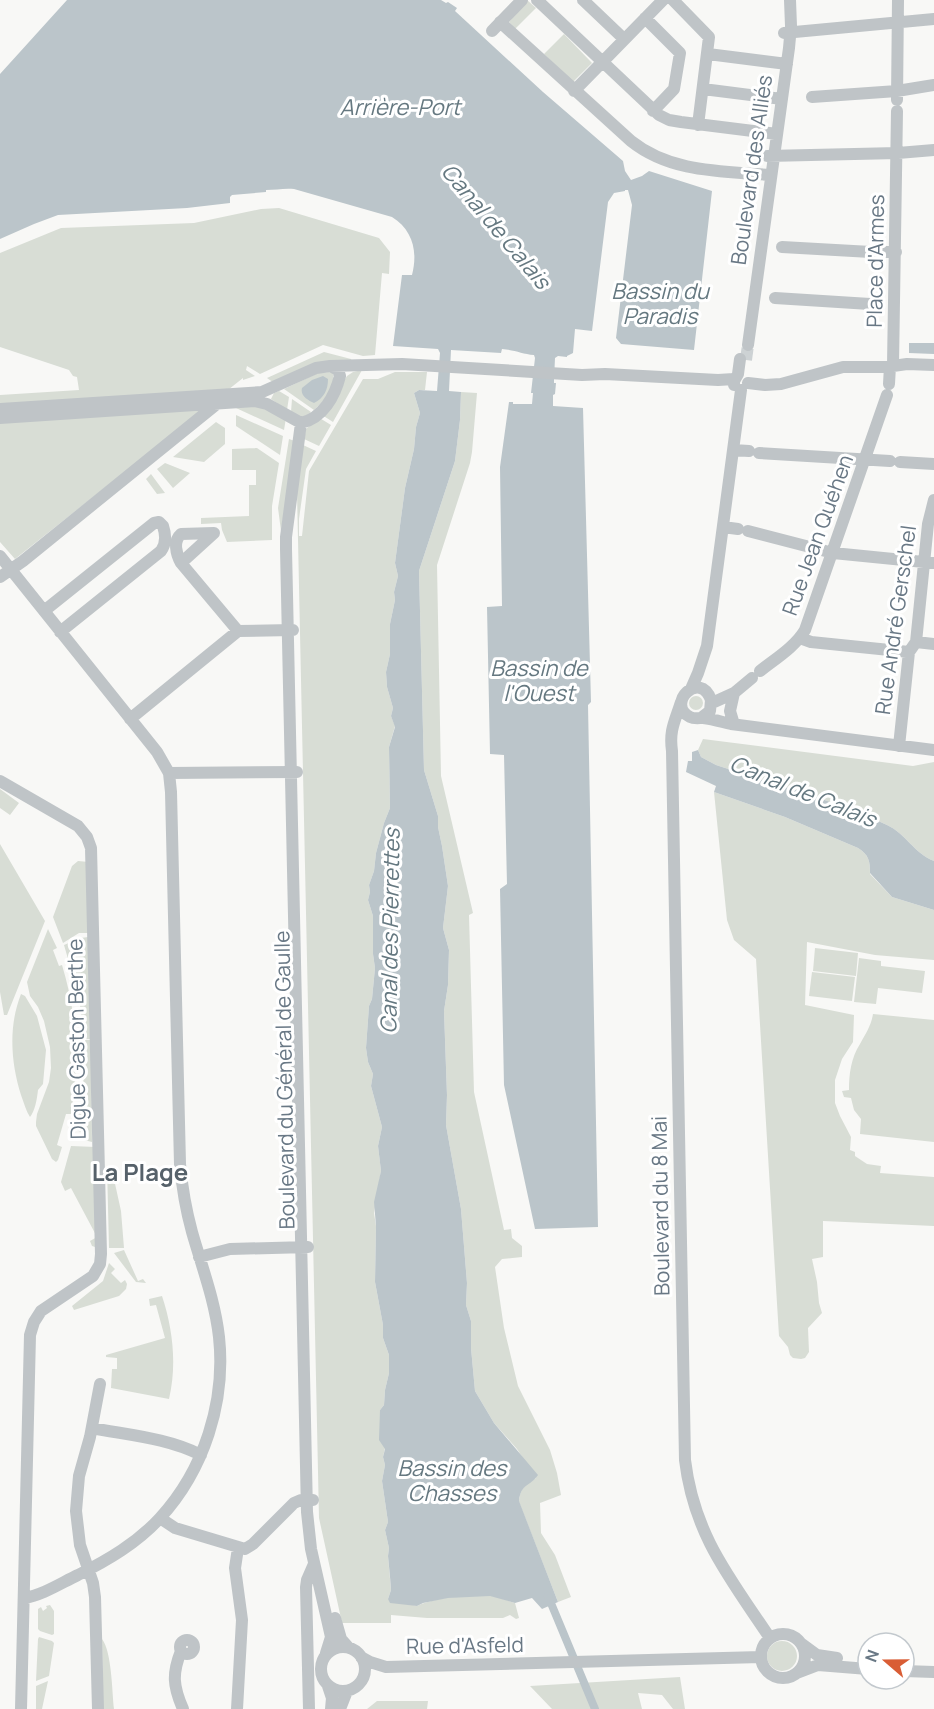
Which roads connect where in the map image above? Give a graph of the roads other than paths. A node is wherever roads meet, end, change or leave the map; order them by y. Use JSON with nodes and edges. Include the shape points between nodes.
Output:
{"nodes":[{"id":1,"x":522,"y":0,"type":"edge"},
{"id":2,"x":537,"y":0,"type":"edge"},
{"id":3,"x":583,"y":0,"type":"edge"},
{"id":4,"x":663,"y":0,"type":"edge"},
{"id":5,"x":673,"y":0,"type":"edge"},
{"id":6,"x":784,"y":0,"type":"edge"},
{"id":7,"x":790,"y":0,"type":"edge"},
{"id":8,"x":898,"y":0,"type":"edge"},
{"id":9,"x":645,"y":18,"type":"junction"},
{"id":10,"x":934,"y":19,"type":"edge"},
{"id":11,"x":898,"y":22,"type":"junction"},
{"id":12,"x":787,"y":33,"type":"junction"},
{"id":13,"x":624,"y":39,"type":"junction"},
{"id":14,"x":708,"y":54,"type":"junction"},
{"id":15,"x":601,"y":62,"type":"junction"},
{"id":16,"x":784,"y":64,"type":"junction"},
{"id":17,"x":934,"y":85,"type":"edge"},
{"id":18,"x":703,"y":89,"type":"junction"},
{"id":19,"x":574,"y":91,"type":"junction"},
{"id":20,"x":812,"y":97,"type":"dead end"},
{"id":21,"x":779,"y":98,"type":"junction"},
{"id":22,"x":897,"y":100,"type":"junction"},
{"id":23,"x":653,"y":111,"type":"junction"},
{"id":24,"x":698,"y":125,"type":"junction"},
{"id":25,"x":774,"y":134,"type":"junction"},
{"id":26,"x":934,"y":150,"type":"edge"},
{"id":27,"x":898,"y":153,"type":"junction"},
{"id":28,"x":770,"y":156,"type":"junction"},
{"id":29,"x":767,"y":174,"type":"junction"},
{"id":30,"x":758,"y":245,"type":"junction"},
{"id":31,"x":896,"y":252,"type":"junction"},
{"id":32,"x":751,"y":297,"type":"junction"},
{"id":33,"x":894,"y":305,"type":"junction"},
{"id":34,"x":745,"y":345,"type":"tunnel mouth"},
{"id":35,"x":743,"y":359,"type":"tunnel mouth"},
{"id":36,"x":934,"y":365,"type":"edge"},
{"id":37,"x":330,"y":366,"type":"junction"},
{"id":38,"x":365,"y":366,"type":"junction"},
{"id":39,"x":892,"y":366,"type":"junction"},
{"id":40,"x":340,"y":377,"type":"junction"},
{"id":41,"x":740,"y":383,"type":"junction"},
{"id":42,"x":267,"y":391,"type":"junction"},
{"id":43,"x":218,"y":403,"type":"junction"},
{"id":44,"x":267,"y":404,"type":"junction"},
{"id":45,"x":0,"y":409,"type":"edge"},
{"id":46,"x":0,"y":418,"type":"edge"},
{"id":47,"x":302,"y":423,"type":"junction"},
{"id":48,"x":733,"y":450,"type":"junction"},
{"id":49,"x":865,"y":460,"type":"junction"},
{"id":50,"x":934,"y":464,"type":"edge"},
{"id":51,"x":934,"y":500,"type":"edge"},
{"id":52,"x":723,"y":527,"type":"junction"},
{"id":53,"x":833,"y":553,"type":"junction"},
{"id":54,"x":0,"y":556,"type":"edge"},
{"id":55,"x":181,"y":562,"type":"dead end"},
{"id":56,"x":929,"y":562,"type":"edge"},
{"id":57,"x":11,"y":570,"type":"junction"},
{"id":58,"x":0,"y":577,"type":"edge"},
{"id":59,"x":44,"y":611,"type":"junction"},
{"id":60,"x":291,"y":630,"type":"junction"},
{"id":61,"x":60,"y":632,"type":"junction"},
{"id":62,"x":238,"y":632,"type":"junction"},
{"id":63,"x":800,"y":638,"type":"junction"},
{"id":64,"x":934,"y":644,"type":"edge"},
{"id":65,"x":707,"y":646,"type":"junction"},
{"id":66,"x":913,"y":647,"type":"junction"},
{"id":67,"x":691,"y":689,"type":"junction"},
{"id":68,"x":737,"y":690,"type":"junction"},
{"id":69,"x":709,"y":697,"type":"junction"},
{"id":70,"x":681,"y":702,"type":"junction"},
{"id":71,"x":697,"y":718,"type":"junction"},
{"id":72,"x":130,"y":719,"type":"junction"},
{"id":73,"x":733,"y":721,"type":"junction"},
{"id":74,"x":746,"y":725,"type":"junction"},
{"id":75,"x":899,"y":746,"type":"junction"},
{"id":76,"x":934,"y":750,"type":"edge"},
{"id":77,"x":672,"y":751,"type":"junction"},
{"id":78,"x":169,"y":772,"type":"junction"},
{"id":79,"x":294,"y":772,"type":"junction"},
{"id":80,"x":0,"y":781,"type":"edge"},
{"id":81,"x":305,"y":1247,"type":"junction"},
{"id":82,"x":200,"y":1257,"type":"junction"},
{"id":83,"x":100,"y":1384,"type":"dead end"},
{"id":84,"x":92,"y":1428,"type":"junction"},
{"id":85,"x":201,"y":1455,"type":"junction"},
{"id":86,"x":310,"y":1500,"type":"junction"},
{"id":87,"x":160,"y":1518,"type":"junction"},
{"id":88,"x":238,"y":1548,"type":"junction"},
{"id":89,"x":314,"y":1564,"type":"junction"},
{"id":90,"x":88,"y":1570,"type":"junction"},
{"id":91,"x":24,"y":1598,"type":"junction"},
{"id":92,"x":770,"y":1638,"type":"junction"},
{"id":93,"x":802,"y":1644,"type":"junction"},
{"id":94,"x":348,"y":1647,"type":"junction"},
{"id":95,"x":181,"y":1651,"type":"dead end"},
{"id":96,"x":326,"y":1653,"type":"junction"},
{"id":97,"x":361,"y":1657,"type":"junction"},
{"id":98,"x":760,"y":1657,"type":"junction"},
{"id":99,"x":856,"y":1660,"type":"edge"},
{"id":100,"x":916,"y":1663,"type":"edge"},
{"id":101,"x":934,"y":1664,"type":"edge"},
{"id":102,"x":386,"y":1667,"type":"junction"},
{"id":103,"x":856,"y":1668,"type":"edge"},
{"id":104,"x":916,"y":1671,"type":"edge"},
{"id":105,"x":934,"y":1672,"type":"edge"},
{"id":106,"x":796,"y":1674,"type":"junction"},
{"id":107,"x":363,"y":1678,"type":"junction"},
{"id":108,"x":328,"y":1686,"type":"junction"},
{"id":109,"x":347,"y":1691,"type":"junction"},
{"id":110,"x":21,"y":1709,"type":"edge"},
{"id":111,"x":98,"y":1709,"type":"edge"},
{"id":112,"x":183,"y":1709,"type":"edge"},
{"id":113,"x":237,"y":1709,"type":"edge"},
{"id":114,"x":309,"y":1709,"type":"edge"},
{"id":115,"x":331,"y":1709,"type":"edge"},
{"id":116,"x":340,"y":1709,"type":"edge"}],
"edges":[{"from":1,"to":19,"type":"street","via":[[496,27]]},
{"from":2,"to":15,"type":"street"},
{"from":3,"to":13,"type":"street"},
{"from":4,"to":9,"type":"street"},
{"from":5,"to":14,"type":"street","via":[[707,34]]},
{"from":6,"to":12,"type":"street","name":"Boulevard des Alliés"},
{"from":7,"to":12,"type":"street","name":"Boulevard des Alliés"},
{"from":8,"to":11,"type":"street","name":"Place d'Armes"},
{"from":9,"to":13,"type":"street"},
{"from":9,"to":23,"type":"street","via":[[680,53],[674,89]]},
{"from":10,"to":11,"type":"street"},
{"from":11,"to":12,"type":"street"},
{"from":11,"to":22,"type":"street","name":"Place d'Armes"},
{"from":12,"to":16,"type":"street","name":"Boulevard des Alliés"},
{"from":13,"to":15,"type":"street"},
{"from":14,"to":16,"type":"street"},
{"from":14,"to":18,"type":"street"},
{"from":15,"to":19,"type":"street"},
{"from":15,"to":23,"type":"street"},
{"from":16,"to":21,"type":"street","name":"Boulevard des Alliés"},
{"from":17,"to":22,"type":"street"},
{"from":18,"to":21,"type":"street"},
{"from":18,"to":24,"type":"street"},
{"from":19,"to":29,"type":"street","via":[[651,155],[679,166]]},
{"from":20,"to":22,"type":"street"},
{"from":21,"to":25,"type":"street","name":"Boulevard des Alliés"},
{"from":22,"to":27,"type":"street","name":"Place d'Armes"},
{"from":23,"to":24,"type":"street","via":[[669,120]]},
{"from":24,"to":25,"type":"street"},
{"from":25,"to":28,"type":"street","name":"Boulevard des Alliés"},
{"from":26,"to":27,"type":"street"},
{"from":27,"to":28,"type":"street"},
{"from":27,"to":31,"type":"street","name":"Place d'Armes"},
{"from":28,"to":29,"type":"street","name":"Boulevard des Alliés"},
{"from":29,"to":30,"type":"street","name":"Boulevard des Alliés"},
{"from":30,"to":31,"type":"street"},
{"from":30,"to":32,"type":"street","name":"Boulevard des Alliés"},
{"from":31,"to":33,"type":"street","name":"Place d'Armes"},
{"from":32,"to":33,"type":"street"},
{"from":32,"to":34,"type":"street","name":"Boulevard des Alliés"},
{"from":33,"to":39,"type":"street","name":"Place d'Armes"},
{"from":35,"to":41,"type":"street"},
{"from":36,"to":39,"type":"street"},
{"from":37,"to":38,"type":"street"},
{"from":37,"to":40,"type":"street","via":[[338,370]]},
{"from":37,"to":42,"type":"street"},
{"from":38,"to":40,"type":"street"},
{"from":38,"to":41,"type":"street","via":[[425,365],[582,375],[615,382]]},
{"from":39,"to":41,"type":"street","via":[[843,367],[781,384]]},
{"from":39,"to":49,"type":"street","name":"Rue Jean Quéhen"},
{"from":40,"to":47,"type":"street","via":[[329,404]]},
{"from":41,"to":48,"type":"street"},
{"from":42,"to":44,"type":"street"},
{"from":42,"to":45,"type":"street"},
{"from":43,"to":44,"type":"street"},
{"from":43,"to":46,"type":"street"},
{"from":43,"to":57,"type":"street"},
{"from":44,"to":47,"type":"street"},
{"from":47,"to":60,"type":"street","name":"Boulevard du Général de Gaulle","via":[[285,549]]},
{"from":48,"to":49,"type":"street"},
{"from":48,"to":52,"type":"street"},
{"from":49,"to":50,"type":"street"},
{"from":49,"to":53,"type":"street","name":"Rue Jean Quéhen"},
{"from":51,"to":56,"type":"street","name":"Rue André Gerschel","via":[[928,520]]},
{"from":52,"to":53,"type":"street"},
{"from":52,"to":65,"type":"street"},
{"from":53,"to":56,"type":"street"},
{"from":53,"to":63,"type":"street","name":"Rue Jean Quéhen"},
{"from":54,"to":57,"type":"street"},
{"from":55,"to":62,"type":"street"},
{"from":56,"to":66,"type":"street","name":"Rue André Gerschel"},
{"from":57,"to":58,"type":"street"},
{"from":57,"to":59,"type":"street"},
{"from":59,"to":61,"type":"street"},
{"from":59,"to":61,"type":"street","via":[[154,523],[164,526],[165,546],[161,551]]},
{"from":60,"to":62,"type":"street"},
{"from":60,"to":79,"type":"street","name":"Boulevard du Général de Gaulle"},
{"from":61,"to":72,"type":"street"},
{"from":62,"to":72,"type":"street"},
{"from":63,"to":66,"type":"street","via":[[811,642]]},
{"from":63,"to":68,"type":"street","name":"Rue Jean Quéhen"},
{"from":64,"to":66,"type":"street"},
{"from":65,"to":67,"type":"street"},
{"from":65,"to":69,"type":"street"},
{"from":66,"to":75,"type":"street","name":"Rue André Gerschel"},
{"from":67,"to":69,"type":"street","via":[[700,688]]},
{"from":67,"to":70,"type":"street"},
{"from":68,"to":69,"type":"street","name":"Rue Jean Quéhen"},
{"from":68,"to":73,"type":"street","via":[[730,711]]},
{"from":69,"to":71,"type":"street","via":[[708,713]]},
{"from":69,"to":73,"type":"street"},
{"from":70,"to":71,"type":"street","via":[[684,712]]},
{"from":70,"to":77,"type":"street","name":"Boulevard du 8 Mai","via":[[671,733]]},
{"from":71,"to":74,"type":"street"},
{"from":71,"to":77,"type":"street","name":"Boulevard du 8 Mai","via":[[679,728]]},
{"from":72,"to":78,"type":"street"},
{"from":73,"to":74,"type":"street"},
{"from":74,"to":75,"type":"street"},
{"from":75,"to":76,"type":"street"},
{"from":77,"to":92,"type":"street","name":"Boulevard du 8 Mai","via":[[686,1469],[689,1491],[710,1545]]},
{"from":78,"to":79,"type":"street"},
{"from":78,"to":82,"type":"street","via":[[179,1149],[186,1205]]},
{"from":79,"to":81,"type":"street","name":"Boulevard du Général de Gaulle"},
{"from":80,"to":91,"type":"street","name":"Digue Gaston Berthe","via":[[78,826],[89,841],[92,857],[101,1260],[93,1276],[41,1311],[31,1331]]},
{"from":81,"to":82,"type":"street","via":[[230,1249]]},
{"from":81,"to":86,"type":"street","name":"Boulevard du Général de Gaulle"},
{"from":82,"to":85,"type":"street","via":[[214,1309],[220,1354],[215,1412]]},
{"from":83,"to":84,"type":"street"},
{"from":84,"to":85,"type":"street","via":[[159,1441]]},
{"from":84,"to":90,"type":"street","via":[[79,1476],[76,1511]]},
{"from":85,"to":87,"type":"street"},
{"from":86,"to":88,"type":"street","via":[[290,1506],[251,1546]]},
{"from":86,"to":89,"type":"street","name":"Boulevard du Général de Gaulle","via":[[309,1536]]},
{"from":86,"to":94,"type":"street","name":"Boulevard du Général de Gaulle","via":[[338,1631]]},
{"from":87,"to":88,"type":"street","via":[[175,1528]]},
{"from":87,"to":90,"type":"street","via":[[125,1548]]},
{"from":88,"to":113,"type":"street","via":[[234,1568],[242,1620]]},
{"from":89,"to":96,"type":"street","name":"Boulevard du Général de Gaulle","via":[[331,1637]]},
{"from":89,"to":114,"type":"street","name":"Boulevard du Général de Gaulle","via":[[306,1587]]},
{"from":90,"to":91,"type":"street"},
{"from":90,"to":111,"type":"street","via":[[96,1604]]},
{"from":91,"to":110,"type":"street","name":"Digue Gaston Berthe"},
{"from":92,"to":93,"type":"street","via":[[787,1634]]},
{"from":92,"to":98,"type":"street"},
{"from":93,"to":99,"type":"street","via":[[821,1656]]},
{"from":93,"to":106,"type":"street","via":[[805,1658]]},
{"from":94,"to":96,"type":"street"},
{"from":94,"to":97,"type":"street"},
{"from":95,"to":112,"type":"street","via":[[174,1680]]},
{"from":96,"to":108,"type":"street","via":[[320,1670]]},
{"from":97,"to":102,"type":"street","name":"Rue d'Asfeld"},
{"from":97,"to":107,"type":"street"},
{"from":98,"to":102,"type":"street","name":"Rue d'Asfeld"},
{"from":98,"to":106,"type":"street","via":[[765,1669],[774,1676]]},
{"from":100,"to":101,"type":"street"},
{"from":102,"to":107,"type":"street","name":"Rue d'Asfeld"},
{"from":103,"to":106,"type":"street","via":[[818,1665]]},
{"from":104,"to":105,"type":"street"},
{"from":107,"to":109,"type":"street"},
{"from":108,"to":109,"type":"street"},
{"from":108,"to":115,"type":"street"},
{"from":109,"to":116,"type":"street"}]}
